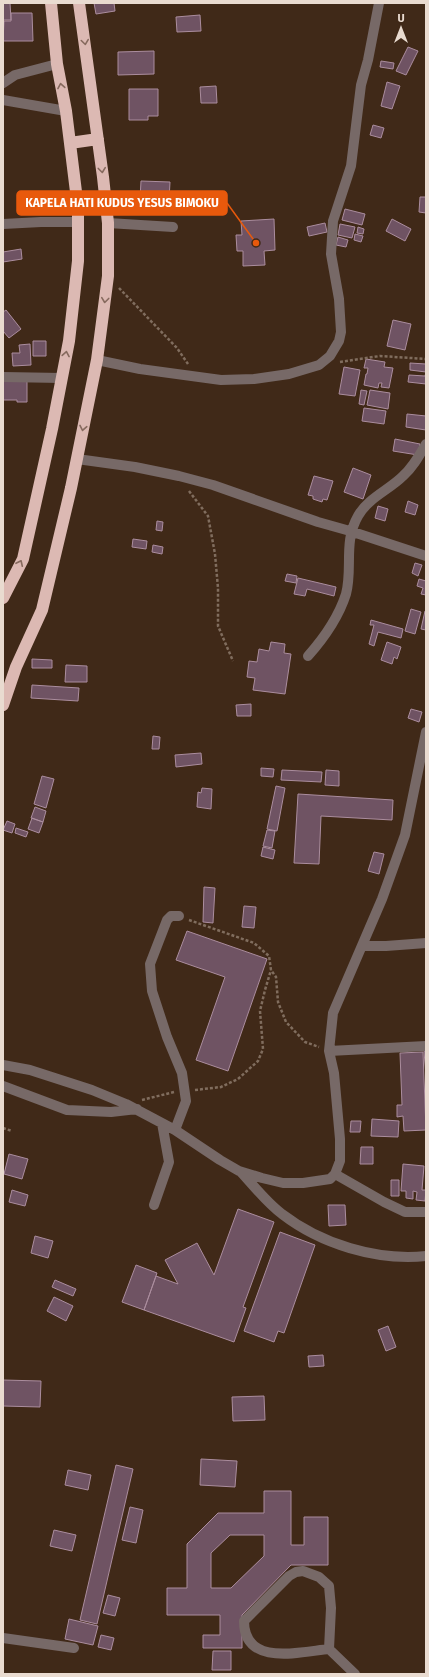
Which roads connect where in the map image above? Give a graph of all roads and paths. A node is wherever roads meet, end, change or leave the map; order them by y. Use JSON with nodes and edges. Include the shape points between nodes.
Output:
{"nodes":[{"id":1,"x":51,"y":3,"type":"edge"},
{"id":2,"x":79,"y":3,"type":"edge"},
{"id":3,"x":380,"y":3,"type":"edge"},
{"id":4,"x":57,"y":64,"type":"junction"},
{"id":5,"x":3,"y":83,"type":"edge"},
{"id":6,"x":3,"y":100,"type":"edge"},
{"id":7,"x":66,"y":111,"type":"junction"},
{"id":8,"x":98,"y":138,"type":"junction"},
{"id":9,"x":70,"y":143,"type":"junction"},
{"id":10,"x":78,"y":222,"type":"junction"},
{"id":11,"x":108,"y":222,"type":"junction"},
{"id":12,"x":3,"y":224,"type":"edge"},
{"id":13,"x":173,"y":227,"type":"dead end"},
{"id":14,"x":108,"y":276,"type":"junction"},
{"id":15,"x":426,"y":359,"type":"edge"},
{"id":16,"x":97,"y":360,"type":"junction"},
{"id":17,"x":319,"y":365,"type":"junction"},
{"id":18,"x":196,"y":376,"type":"junction"},
{"id":19,"x":3,"y":377,"type":"edge"},
{"id":20,"x":62,"y":378,"type":"junction"},
{"id":21,"x":426,"y":444,"type":"edge"},
{"id":22,"x":77,"y":459,"type":"junction"},
{"id":23,"x":178,"y":476,"type":"junction"},
{"id":24,"x":350,"y":531,"type":"junction"},
{"id":25,"x":426,"y":556,"type":"edge"},
{"id":26,"x":3,"y":598,"type":"edge"},
{"id":27,"x":308,"y":656,"type":"dead end"},
{"id":28,"x":233,"y":661,"type":"dead end"},
{"id":29,"x":3,"y":705,"type":"edge"},
{"id":30,"x":426,"y":732,"type":"edge"},
{"id":31,"x":179,"y":916,"type":"joint"},
{"id":32,"x":426,"y":943,"type":"edge"},
{"id":33,"x":363,"y":946,"type":"junction"},
{"id":34,"x":271,"y":970,"type":"junction"},
{"id":35,"x":426,"y":1046,"type":"edge"},
{"id":36,"x":329,"y":1051,"type":"junction"},
{"id":37,"x":3,"y":1065,"type":"edge"},
{"id":38,"x":3,"y":1086,"type":"edge"},
{"id":39,"x":184,"y":1090,"type":"junction"},
{"id":40,"x":126,"y":1104,"type":"junction"},
{"id":41,"x":137,"y":1110,"type":"junction"},
{"id":42,"x":162,"y":1123,"type":"junction"},
{"id":43,"x":3,"y":1128,"type":"edge"},
{"id":44,"x":175,"y":1130,"type":"junction"},
{"id":45,"x":12,"y":1131,"type":"dead end"},
{"id":46,"x":239,"y":1171,"type":"junction"},
{"id":47,"x":335,"y":1174,"type":"junction"},
{"id":48,"x":154,"y":1205,"type":"dead end"},
{"id":49,"x":426,"y":1212,"type":"edge"},
{"id":50,"x":426,"y":1256,"type":"edge"},
{"id":51,"x":3,"y":1638,"type":"edge"},
{"id":52,"x":74,"y":1648,"type":"dead end"},
{"id":53,"x":329,"y":1650,"type":"junction"},
{"id":54,"x":355,"y":1674,"type":"edge"}],
"edges":[{"from":1,"to":4,"type":"highway"},
{"from":2,"to":8,"type":"highway","one_way":true},
{"from":3,"to":17,"type":"street","via":[[361,85],[351,166],[332,221],[331,254],[339,299],[341,332],[330,356]]},
{"from":4,"to":5,"type":"street","via":[[15,75]]},
{"from":7,"to":4,"type":"highway","one_way":true},
{"from":6,"to":7,"type":"street"},
{"from":7,"to":9,"type":"highway"},
{"from":8,"to":9,"type":"highway"},
{"from":8,"to":11,"type":"highway","one_way":true},
{"from":9,"to":10,"type":"highway"},
{"from":10,"to":12,"type":"street"},
{"from":20,"to":10,"type":"highway","one_way":true,"via":[[78,260]]},
{"from":11,"to":13,"type":"street"},
{"from":11,"to":14,"type":"highway"},
{"from":14,"to":16,"type":"highway","one_way":true},
{"from":14,"to":18,"type":"path","via":[[177,348]]},
{"from":15,"to":17,"type":"path","via":[[380,356]]},
{"from":16,"to":18,"type":"street","via":[[140,369]]},
{"from":16,"to":22,"type":"highway","one_way":true},
{"from":17,"to":18,"type":"street","via":[[289,374],[254,379],[221,380]]},
{"from":19,"to":20,"type":"street"},
{"from":26,"to":20,"type":"highway","one_way":true,"via":[[23,559]]},
{"from":21,"to":24,"type":"street","via":[[416,462],[403,476],[363,509]]},
{"from":22,"to":23,"type":"street"},
{"from":22,"to":29,"type":"highway","via":[[42,610],[16,667]]},
{"from":23,"to":24,"type":"street","via":[[214,485]]},
{"from":23,"to":28,"type":"path","via":[[208,516],[215,554],[218,626]]},
{"from":24,"to":25,"type":"street"},
{"from":24,"to":27,"type":"street","via":[[346,593],[338,614]]},
{"from":30,"to":33,"type":"street","via":[[404,835]]},
{"from":31,"to":34,"type":"path","via":[[254,943],[269,956]]},
{"from":31,"to":39,"type":"street","via":[[171,916],[167,920],[150,964],[152,991],[182,1073]]},
{"from":32,"to":33,"type":"street"},
{"from":33,"to":36,"type":"street","via":[[333,1014]]},
{"from":34,"to":36,"type":"path","via":[[276,977],[278,1002],[286,1022],[305,1042]]},
{"from":34,"to":39,"type":"path","via":[[260,1011],[263,1049],[258,1061],[238,1079],[221,1087]]},
{"from":35,"to":36,"type":"street"},
{"from":36,"to":47,"type":"street","via":[[334,1073],[340,1139],[340,1161]]},
{"from":37,"to":40,"type":"street","via":[[30,1070]]},
{"from":38,"to":41,"type":"street","via":[[67,1110]]},
{"from":39,"to":40,"type":"path"},
{"from":39,"to":44,"type":"street","via":[[186,1101]]},
{"from":40,"to":41,"type":"street"},
{"from":41,"to":42,"type":"street"},
{"from":42,"to":44,"type":"street"},
{"from":42,"to":48,"type":"street","via":[[169,1162]]},
{"from":43,"to":45,"type":"path"},
{"from":44,"to":46,"type":"street"},
{"from":46,"to":47,"type":"street","via":[[283,1183],[330,1179]]},
{"from":46,"to":50,"type":"street","via":[[280,1213],[319,1236],[379,1255]]},
{"from":47,"to":49,"type":"street","via":[[405,1212]]},
{"from":51,"to":52,"type":"street"},
{"from":53,"to":53,"type":"street","via":[[330,1590],[329,1586],[311,1572],[303,1571],[289,1576],[244,1621],[246,1635],[252,1644],[265,1652],[276,1654]]},
{"from":53,"to":54,"type":"street"}]}
